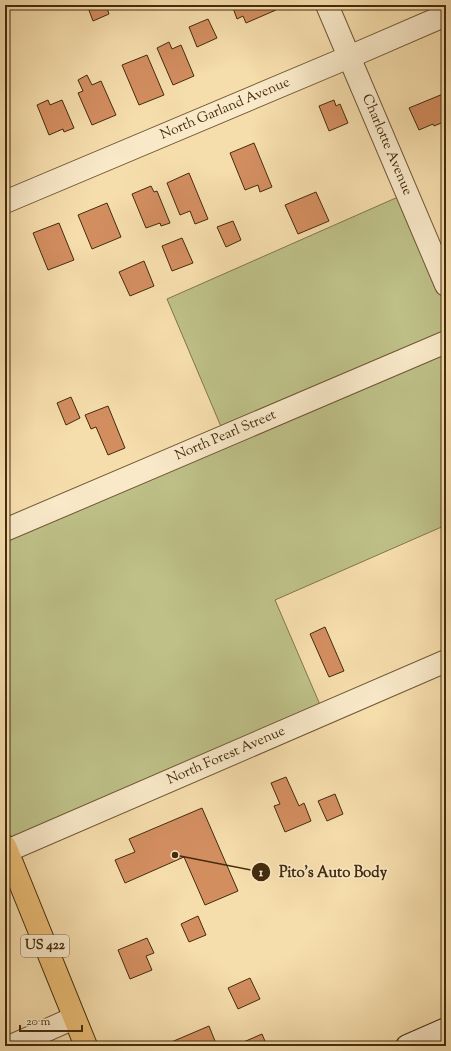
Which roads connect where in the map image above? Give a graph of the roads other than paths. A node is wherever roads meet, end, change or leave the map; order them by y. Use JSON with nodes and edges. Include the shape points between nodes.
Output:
{"nodes":[{"id":1,"x":327,"y":5,"type":"edge"},
{"id":2,"x":446,"y":15,"type":"edge"},
{"id":3,"x":349,"y":57,"type":"junction"},
{"id":4,"x":5,"y":202,"type":"edge"},
{"id":5,"x":446,"y":285,"type":"edge"},
{"id":6,"x":446,"y":342,"type":"edge"},
{"id":7,"x":5,"y":530,"type":"edge"},
{"id":8,"x":446,"y":661,"type":"edge"},
{"id":9,"x":6,"y":849,"type":"edge"},
{"id":10,"x":74,"y":1018,"type":"junction"},
{"id":11,"x":446,"y":1029,"type":"edge"},
{"id":12,"x":11,"y":1046,"type":"edge"},
{"id":13,"x":86,"y":1046,"type":"edge"},
{"id":14,"x":407,"y":1046,"type":"edge"}],
"edges":[{"from":1,"to":3,"type":"street","name":"Charlotte Avenue"},
{"from":2,"to":3,"type":"street","name":"North Garland Avenue"},
{"from":3,"to":4,"type":"street","name":"North Garland Avenue"},
{"from":3,"to":5,"type":"street","name":"Charlotte Avenue"},
{"from":6,"to":7,"type":"street","name":"North Pearl Street"},
{"from":8,"to":9,"type":"street","name":"North Forest Avenue"},
{"from":9,"to":10,"type":"highway","number":"US 422"},
{"from":10,"to":12,"type":"street"},
{"from":10,"to":13,"type":"highway","number":"US 422"},
{"from":11,"to":14,"type":"street"}]}
